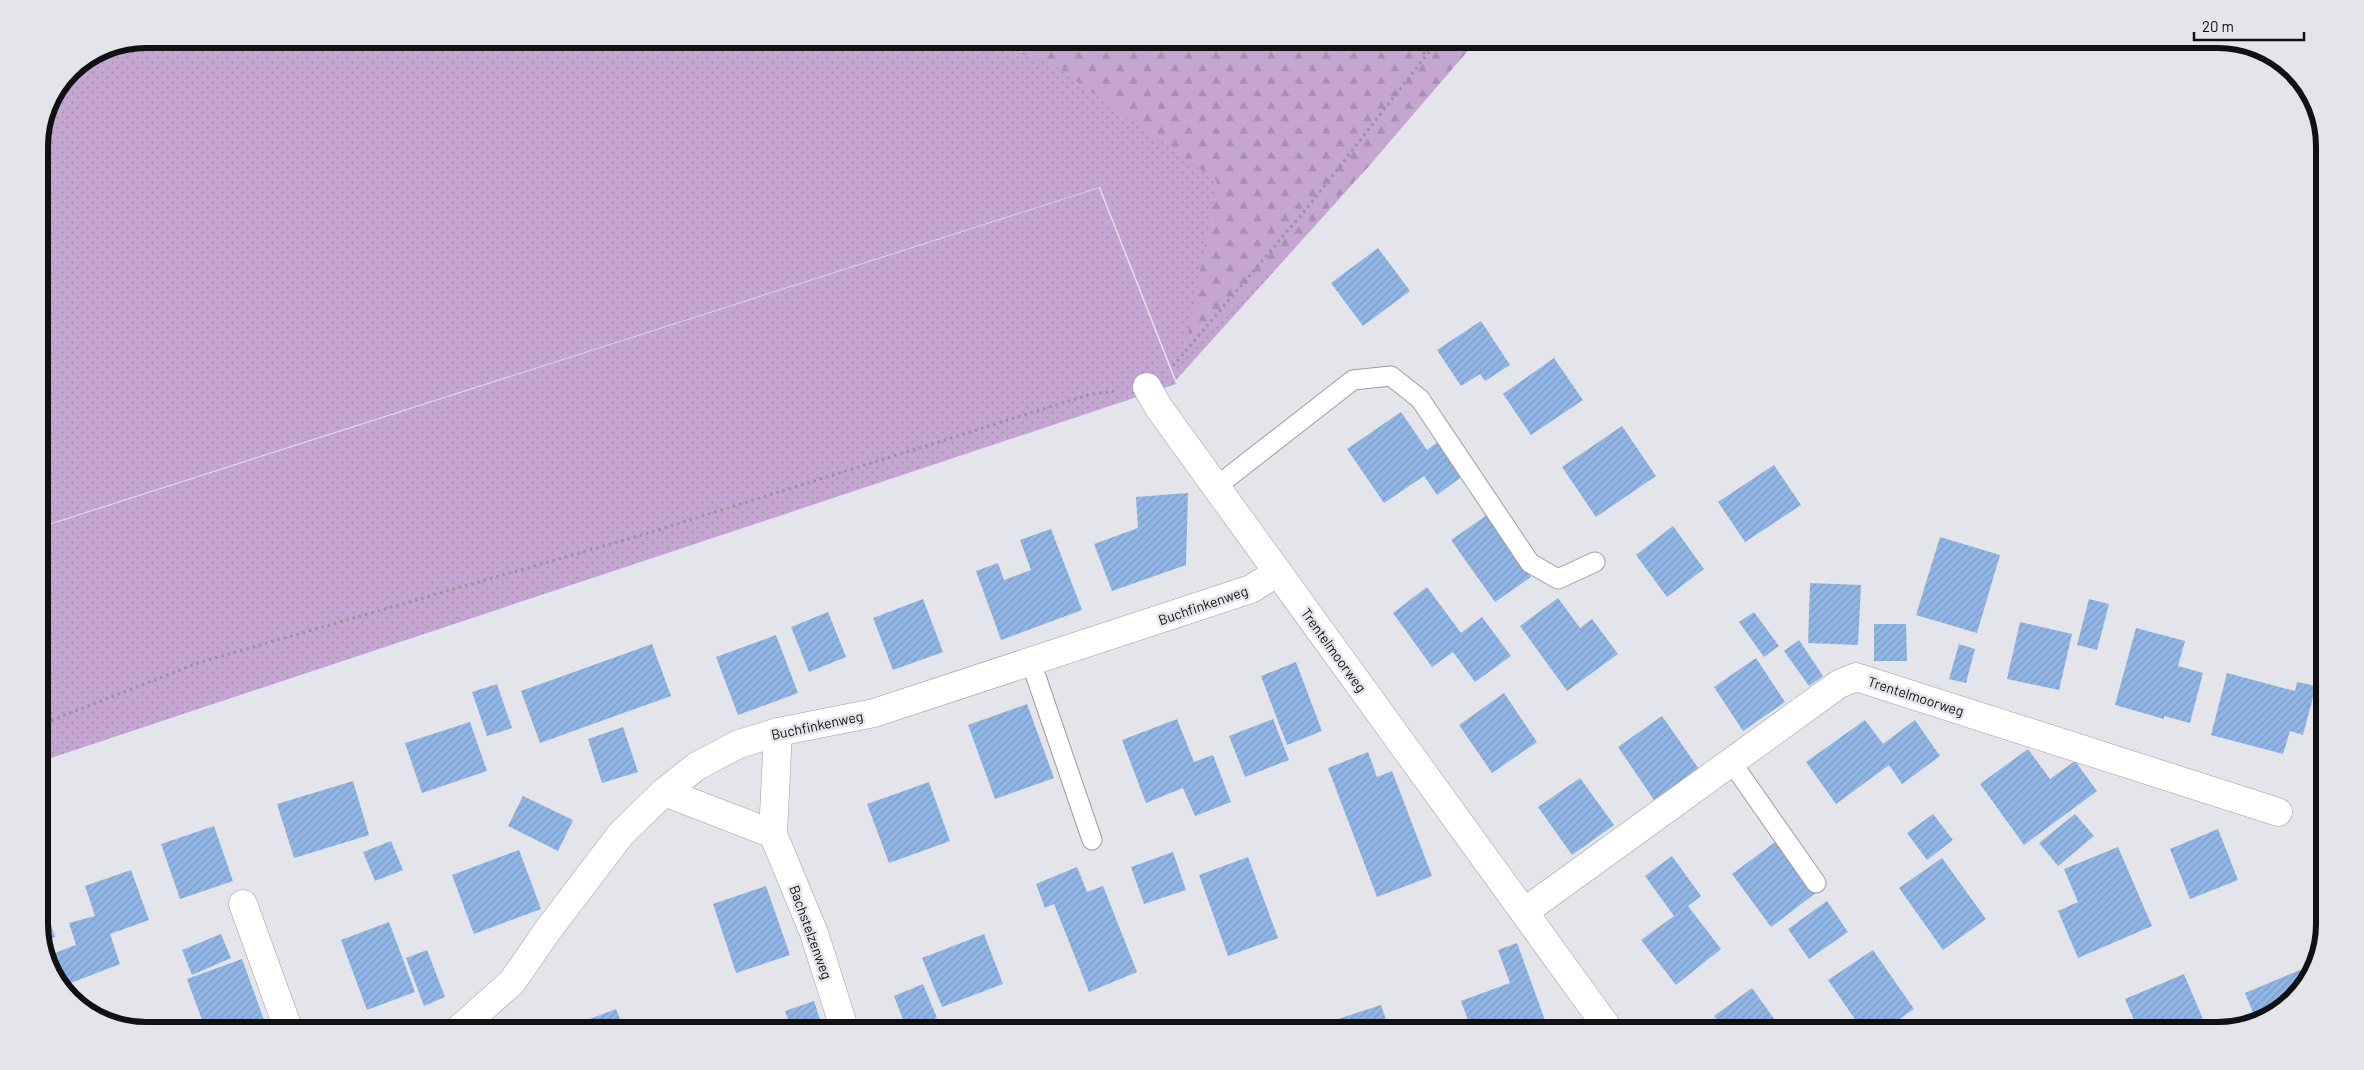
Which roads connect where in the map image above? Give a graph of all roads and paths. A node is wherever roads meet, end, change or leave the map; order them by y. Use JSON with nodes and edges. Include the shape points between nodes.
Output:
{"nodes":[{"id":1,"x":1423,"y":48,"type":"edge"},
{"id":2,"x":1432,"y":48,"type":"edge"},
{"id":3,"x":1424,"y":57,"type":"junction"},
{"id":4,"x":1147,"y":387,"type":"junction"},
{"id":5,"x":1217,"y":486,"type":"junction"},
{"id":6,"x":1595,"y":562,"type":"dead end"},
{"id":7,"x":1278,"y":572,"type":"junction"},
{"id":8,"x":1031,"y":662,"type":"junction"},
{"id":9,"x":48,"y":722,"type":"edge"},
{"id":10,"x":778,"y":732,"type":"junction"},
{"id":11,"x":1732,"y":763,"type":"junction"},
{"id":12,"x":664,"y":792,"type":"junction"},
{"id":13,"x":2278,"y":812,"type":"dead end"},
{"id":14,"x":773,"y":834,"type":"junction"},
{"id":15,"x":1092,"y":840,"type":"dead end"},
{"id":16,"x":1816,"y":883,"type":"dead end"},
{"id":17,"x":244,"y":904,"type":"dead end"},
{"id":18,"x":1524,"y":912,"type":"junction"},
{"id":19,"x":286,"y":1022,"type":"edge"},
{"id":20,"x":467,"y":1022,"type":"edge"},
{"id":21,"x":842,"y":1022,"type":"edge"},
{"id":22,"x":1603,"y":1022,"type":"edge"}],
"edges":[{"from":1,"to":3,"type":"path"},
{"from":2,"to":3,"type":"path"},
{"from":3,"to":4,"type":"path","via":[[1312,202],[1178,362]]},
{"from":4,"to":5,"type":"street","name":"Trentelmoorweg"},
{"from":4,"to":9,"type":"path","via":[[1088,395],[645,534],[201,662]]},
{"from":5,"to":6,"type":"lane","via":[[1353,380],[1391,376],[1420,399],[1530,563],[1558,579]]},
{"from":5,"to":7,"type":"street","name":"Trentelmoorweg"},
{"from":7,"to":8,"type":"street","name":"Buchfinkenweg","via":[[1251,589]]},
{"from":7,"to":18,"type":"street","name":"Trentelmoorweg"},
{"from":8,"to":10,"type":"street","name":"Buchfinkenweg","via":[[874,713]]},
{"from":8,"to":15,"type":"lane"},
{"from":10,"to":12,"type":"street","name":"Buchfinkenweg","via":[[739,744],[705,762]]},
{"from":10,"to":14,"type":"street","name":"Bachstelzenweg"},
{"from":11,"to":13,"type":"street","name":"Trentelmoorweg","via":[[1839,684],[1856,677]]},
{"from":11,"to":16,"type":"lane"},
{"from":11,"to":18,"type":"street","name":"Trentelmoorweg"},
{"from":12,"to":14,"type":"street"},
{"from":12,"to":20,"type":"street","name":"Buchfinkenweg","via":[[621,834],[512,982]]},
{"from":14,"to":21,"type":"street","name":"Bachstelzenweg","via":[[814,933]]},
{"from":17,"to":19,"type":"street"},
{"from":18,"to":22,"type":"street","name":"Trentelmoorweg"}]}
